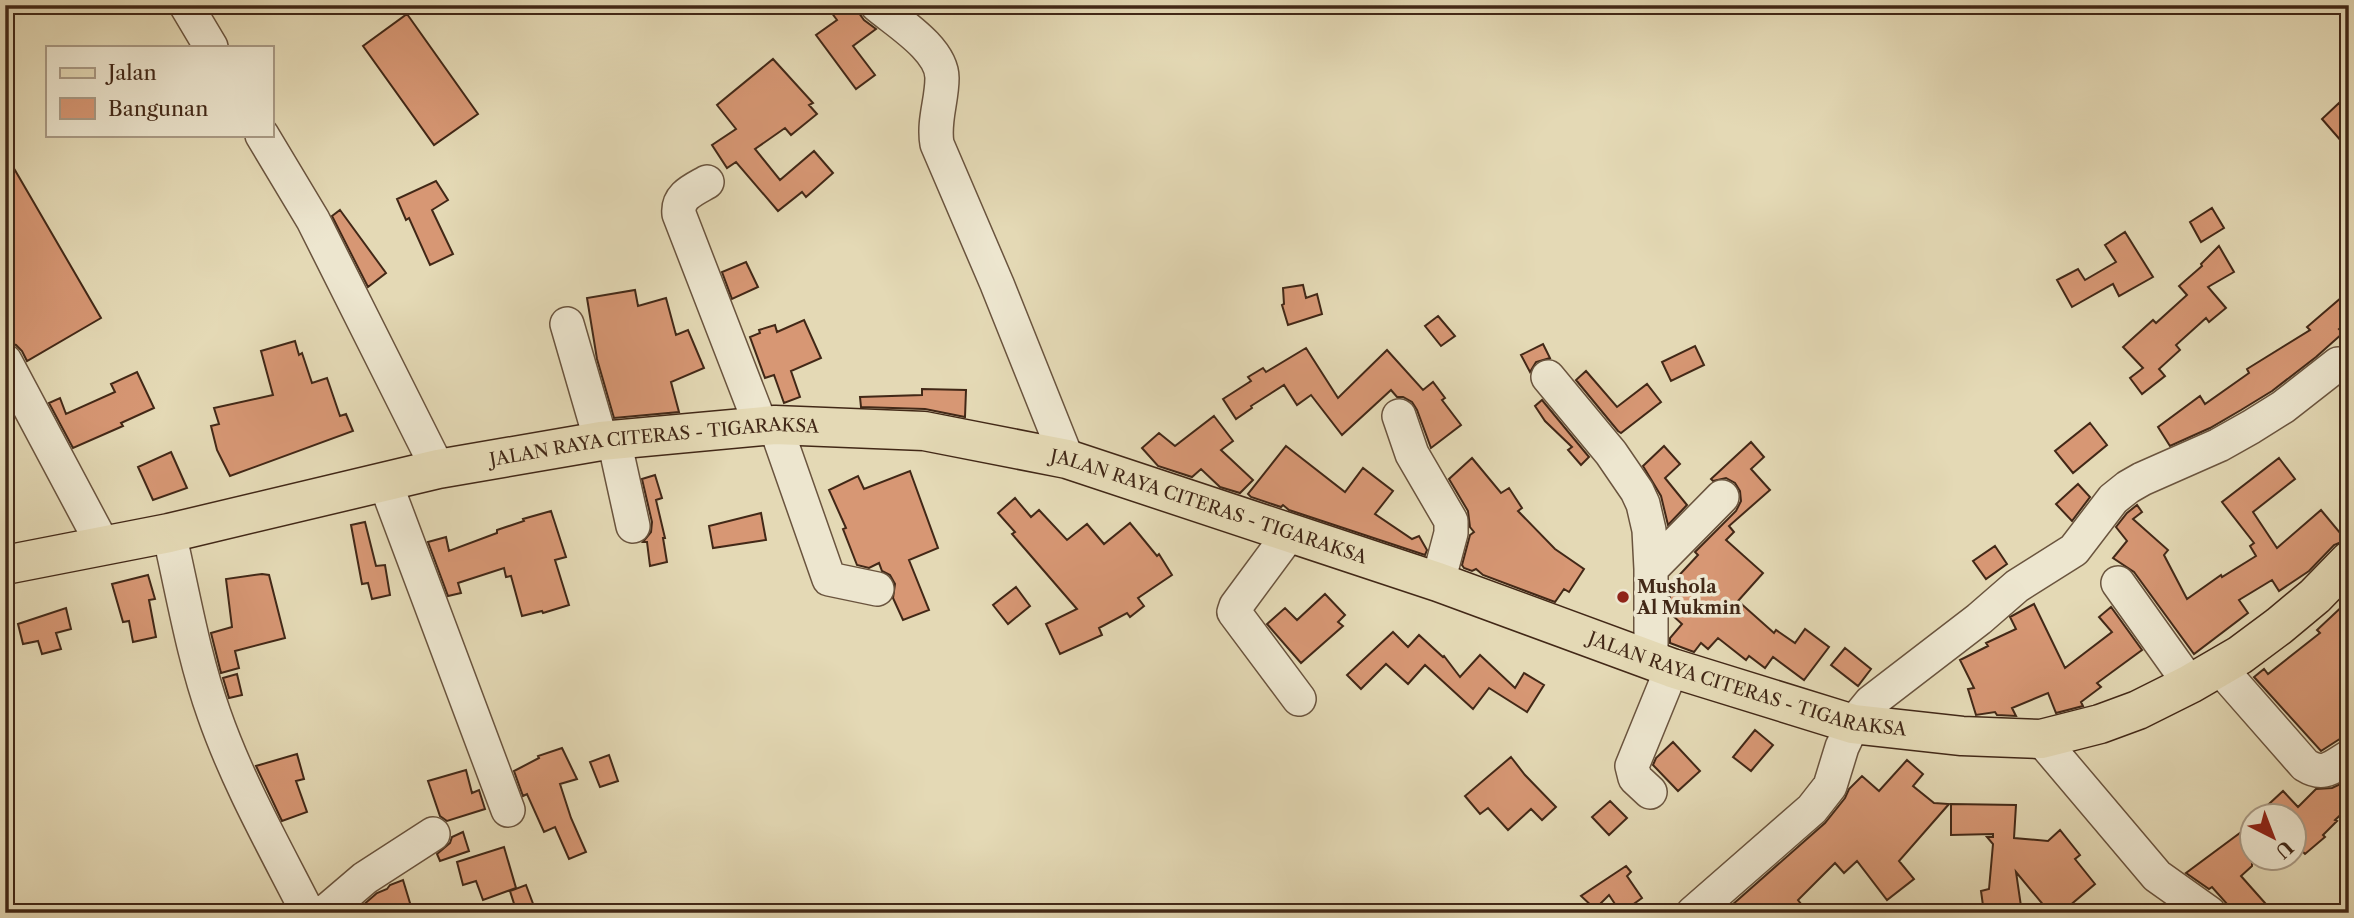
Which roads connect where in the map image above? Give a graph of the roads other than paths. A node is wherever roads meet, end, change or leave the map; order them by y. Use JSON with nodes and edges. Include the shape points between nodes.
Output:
{"nodes":[{"id":1,"x":186,"y":5,"type":"edge"},
{"id":2,"x":877,"y":5,"type":"edge"},
{"id":3,"x":210,"y":46,"type":"edge"},
{"id":4,"x":263,"y":136,"type":"edge"},
{"id":5,"x":707,"y":182,"type":"dead end"},
{"id":6,"x":567,"y":324,"type":"dead end"},
{"id":7,"x":5,"y":361,"type":"edge"},
{"id":8,"x":2338,"y":364,"type":"dead end"},
{"id":9,"x":1548,"y":377,"type":"dead end"},
{"id":10,"x":1399,"y":416,"type":"dead end"},
{"id":11,"x":768,"y":425,"type":"junction"},
{"id":12,"x":607,"y":440,"type":"junction"},
{"id":13,"x":1067,"y":459,"type":"junction"},
{"id":14,"x":438,"y":469,"type":"junction"},
{"id":15,"x":385,"y":482,"type":"junction"},
{"id":16,"x":1722,"y":497,"type":"dead end"},
{"id":17,"x":633,"y":526,"type":"dead end"},
{"id":18,"x":169,"y":533,"type":"junction"},
{"id":19,"x":1290,"y":533,"type":"junction"},
{"id":20,"x":103,"y":545,"type":"junction"},
{"id":21,"x":2349,"y":561,"type":"edge"},
{"id":22,"x":5,"y":565,"type":"edge"},
{"id":23,"x":1651,"y":569,"type":"junction"},
{"id":24,"x":1438,"y":582,"type":"junction"},
{"id":25,"x":2118,"y":583,"type":"dead end"},
{"id":26,"x":877,"y":589,"type":"dead end"},
{"id":27,"x":1661,"y":663,"type":"junction"},
{"id":28,"x":2204,"y":676,"type":"junction"},
{"id":29,"x":1299,"y":699,"type":"dead end"},
{"id":30,"x":1853,"y":724,"type":"junction"},
{"id":31,"x":2041,"y":739,"type":"junction"},
{"id":32,"x":2349,"y":757,"type":"edge"},
{"id":33,"x":1650,"y":792,"type":"dead end"},
{"id":34,"x":508,"y":810,"type":"dead end"},
{"id":35,"x":433,"y":834,"type":"dead end"},
{"id":36,"x":308,"y":913,"type":"edge"},
{"id":37,"x":324,"y":913,"type":"edge"},
{"id":38,"x":1693,"y":913,"type":"edge"},
{"id":39,"x":2208,"y":913,"type":"edge"}],
"edges":[{"from":1,"to":3,"type":"street"},
{"from":2,"to":13,"type":"street","via":[[922,43],[940,68],[934,130],[937,144]]},
{"from":4,"to":14,"type":"street","via":[[313,220]]},
{"from":5,"to":11,"type":"street","via":[[685,196],[679,214]]},
{"from":6,"to":12,"type":"street"},
{"from":7,"to":20,"type":"street"},
{"from":8,"to":30,"type":"street","via":[[2251,427],[2128,487],[2074,550],[2017,586],[1871,702]]},
{"from":9,"to":23,"type":"street","via":[[1637,491],[1649,530]]},
{"from":10,"to":24,"type":"street","via":[[1412,454],[1451,522]]},
{"from":11,"to":12,"type":"main road","name":"JALAN RAYA CITERAS - TIGARAKSA"},
{"from":11,"to":13,"type":"main road","name":"JALAN RAYA CITERAS - TIGARAKSA","via":[[924,431]]},
{"from":11,"to":26,"type":"street","via":[[829,579]]},
{"from":12,"to":14,"type":"main road","name":"JALAN RAYA CITERAS - TIGARAKSA"},
{"from":12,"to":17,"type":"street"},
{"from":13,"to":19,"type":"main road","name":"JALAN RAYA CITERAS - TIGARAKSA"},
{"from":14,"to":15,"type":"main road","name":"JALAN RAYA CITERAS - TIGARAKSA"},
{"from":15,"to":18,"type":"main road","name":"JALAN RAYA CITERAS - TIGARAKSA"},
{"from":15,"to":34,"type":"street"},
{"from":16,"to":23,"type":"street"},
{"from":18,"to":20,"type":"main road","name":"JALAN RAYA CITERAS - TIGARAKSA"},
{"from":18,"to":36,"type":"street","via":[[214,715]]},
{"from":19,"to":24,"type":"main road","name":"JALAN RAYA CITERAS - TIGARAKSA"},
{"from":19,"to":29,"type":"street","via":[[1234,612]]},
{"from":20,"to":22,"type":"main road","name":"JALAN RAYA CITERAS - TIGARAKSA"},
{"from":21,"to":28,"type":"main road","name":"JALAN RAYA CITERAS - TIGARAKSA","via":[[2279,626]]},
{"from":23,"to":27,"type":"street"},
{"from":24,"to":27,"type":"main road","name":"JALAN RAYA CITERAS - TIGARAKSA"},
{"from":25,"to":28,"type":"street"},
{"from":27,"to":30,"type":"main road","name":"JALAN RAYA CITERAS - TIGARAKSA"},
{"from":27,"to":33,"type":"street","via":[[1632,766],[1635,778]]},
{"from":28,"to":31,"type":"main road","name":"JALAN RAYA CITERAS - TIGARAKSA","via":[[2126,714]]},
{"from":28,"to":32,"type":"street","via":[[2316,772]]},
{"from":30,"to":31,"type":"main road","name":"JALAN RAYA CITERAS - TIGARAKSA"},
{"from":30,"to":38,"type":"street","via":[[1830,786],[1812,809]]},
{"from":31,"to":39,"type":"street","via":[[2157,876]]},
{"from":35,"to":37,"type":"street","via":[[365,878]]}]}
